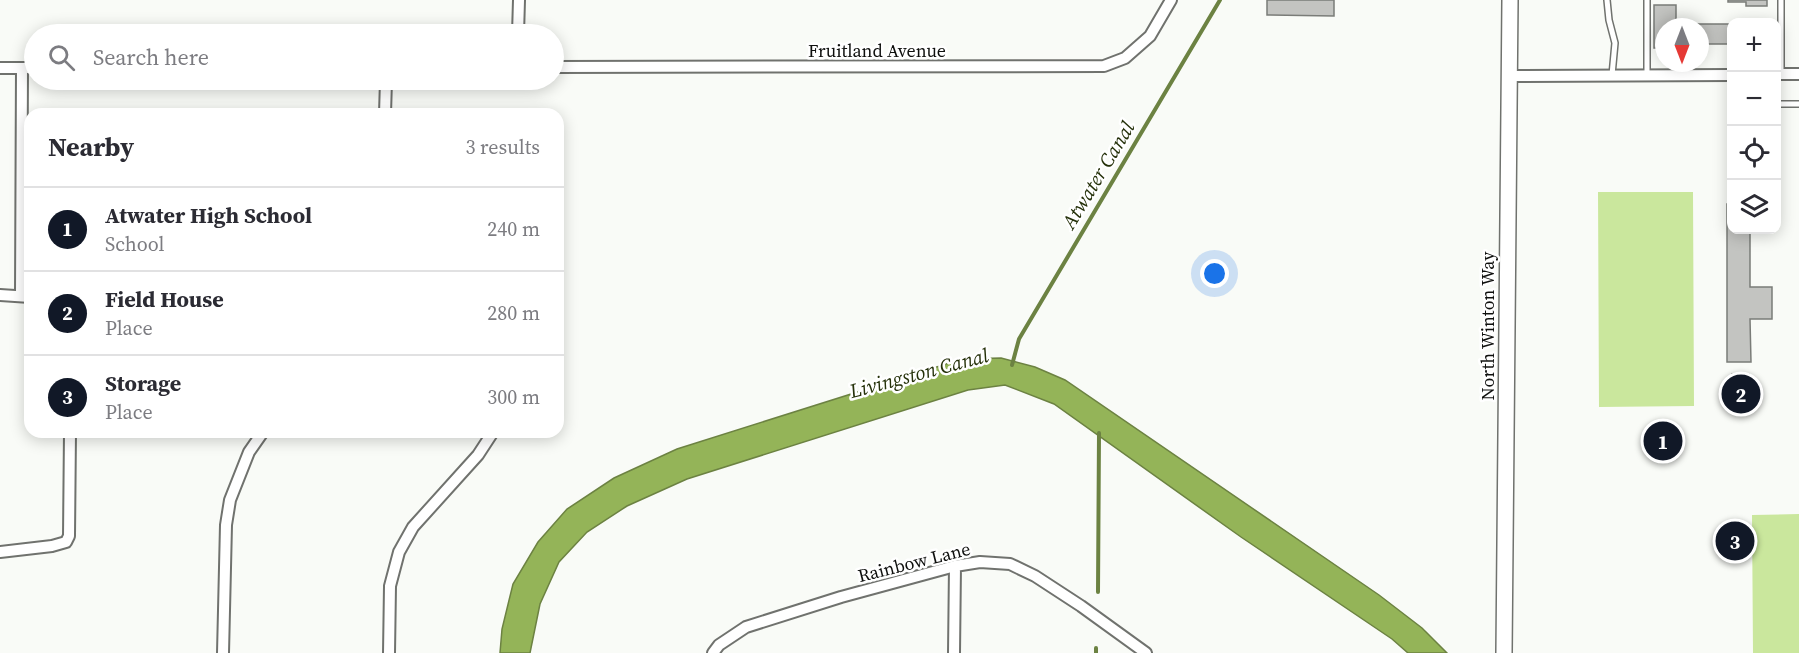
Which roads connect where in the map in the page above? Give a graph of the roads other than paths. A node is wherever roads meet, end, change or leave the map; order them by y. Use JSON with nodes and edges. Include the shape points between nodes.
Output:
{"nodes":[{"id":1,"x":519,"y":0,"type":"edge"},
{"id":2,"x":1170,"y":0,"type":"edge"},
{"id":3,"x":1510,"y":0,"type":"edge"},
{"id":4,"x":1607,"y":0,"type":"edge"},
{"id":5,"x":1647,"y":0,"type":"edge"},
{"id":6,"x":1782,"y":0,"type":"edge"},
{"id":7,"x":518,"y":24,"type":"edge"},
{"id":8,"x":564,"y":67,"type":"edge"},
{"id":9,"x":0,"y":68,"type":"edge"},
{"id":10,"x":22,"y":68,"type":"joint"},
{"id":11,"x":1779,"y":72,"type":"edge"},
{"id":12,"x":1781,"y":74,"type":"edge"},
{"id":13,"x":1799,"y":74,"type":"edge"},
{"id":14,"x":1647,"y":75,"type":"junction"},
{"id":15,"x":1727,"y":75,"type":"edge"},
{"id":16,"x":1509,"y":76,"type":"junction"},
{"id":17,"x":1612,"y":76,"type":"junction"},
{"id":18,"x":386,"y":90,"type":"edge"},
{"id":19,"x":1781,"y":104,"type":"edge"},
{"id":20,"x":1799,"y":104,"type":"edge"},
{"id":21,"x":385,"y":108,"type":"edge"},
{"id":22,"x":24,"y":220,"type":"edge"},
{"id":23,"x":0,"y":295,"type":"edge"},
{"id":24,"x":24,"y":296,"type":"edge"},
{"id":25,"x":70,"y":438,"type":"edge"},
{"id":26,"x":259,"y":438,"type":"edge"},
{"id":27,"x":489,"y":438,"type":"edge"},
{"id":28,"x":0,"y":552,"type":"edge"},
{"id":29,"x":955,"y":566,"type":"junction"},
{"id":30,"x":223,"y":653,"type":"edge"},
{"id":31,"x":388,"y":653,"type":"edge"},
{"id":32,"x":713,"y":653,"type":"edge"},
{"id":33,"x":954,"y":653,"type":"edge"},
{"id":34,"x":1146,"y":653,"type":"edge"},
{"id":35,"x":1504,"y":653,"type":"edge"}],
"edges":[{"from":1,"to":7,"type":"street"},
{"from":2,"to":8,"type":"street","name":"Fruitland Avenue","via":[[1150,36],[1125,58],[1104,66]]},
{"from":3,"to":16,"type":"main road","name":"North Winton Way"},
{"from":4,"to":17,"type":"lane","via":[[1615,43]]},
{"from":5,"to":14,"type":"lane"},
{"from":6,"to":11,"type":"lane"},
{"from":9,"to":10,"type":"street"},
{"from":10,"to":22,"type":"street"},
{"from":12,"to":13,"type":"street"},
{"from":14,"to":15,"type":"street"},
{"from":14,"to":17,"type":"street"},
{"from":16,"to":17,"type":"street"},
{"from":16,"to":35,"type":"main road","name":"North Winton Way"},
{"from":18,"to":21,"type":"street"},
{"from":19,"to":20,"type":"lane"},
{"from":23,"to":24,"type":"street"},
{"from":25,"to":28,"type":"street","via":[[66,542]]},
{"from":26,"to":30,"type":"street","via":[[230,500]]},
{"from":27,"to":31,"type":"street","via":[[413,527],[399,552],[390,586]]},
{"from":29,"to":32,"type":"street","name":"Rainbow Lane","via":[[746,627]]},
{"from":29,"to":33,"type":"street"},
{"from":29,"to":34,"type":"street","name":"Rainbow Lane","via":[[980,562],[1010,564],[1035,576]]}]}
